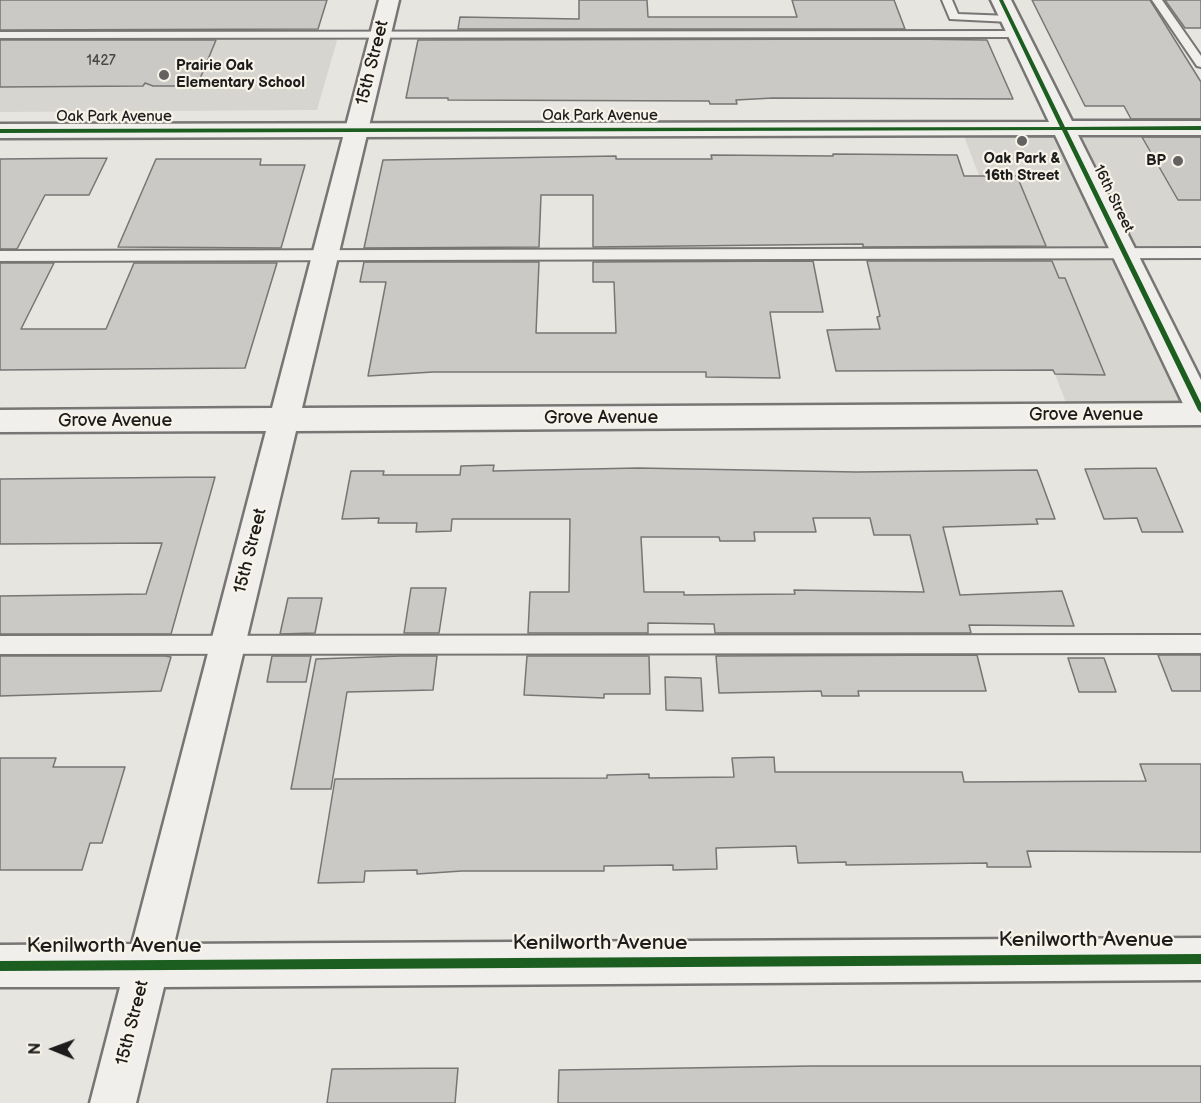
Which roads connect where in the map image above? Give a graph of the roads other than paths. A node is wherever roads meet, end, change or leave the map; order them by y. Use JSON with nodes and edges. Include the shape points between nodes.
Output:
{"nodes":[{"id":1,"x":389,"y":0,"type":"edge"},
{"id":2,"x":947,"y":0,"type":"edge"},
{"id":3,"x":1157,"y":0,"type":"edge"},
{"id":4,"x":1009,"y":18,"type":"edge"},
{"id":5,"x":380,"y":34,"type":"junction"},
{"id":6,"x":0,"y":35,"type":"edge"},
{"id":7,"x":1181,"y":35,"type":"junction"},
{"id":8,"x":1201,"y":35,"type":"edge"},
{"id":9,"x":1201,"y":64,"type":"edge"},
{"id":10,"x":1063,"y":128,"type":"junction"},
{"id":11,"x":1201,"y":128,"type":"edge"},
{"id":12,"x":356,"y":130,"type":"junction"},
{"id":13,"x":0,"y":131,"type":"edge"},
{"id":14,"x":1125,"y":253,"type":"junction"},
{"id":15,"x":1201,"y":253,"type":"edge"},
{"id":16,"x":325,"y":255,"type":"junction"},
{"id":17,"x":0,"y":256,"type":"edge"},
{"id":18,"x":1201,"y":412,"type":"edge"},
{"id":19,"x":284,"y":420,"type":"junction"},
{"id":20,"x":0,"y":421,"type":"edge"},
{"id":21,"x":227,"y":644,"type":"junction"},
{"id":22,"x":1201,"y":644,"type":"edge"},
{"id":23,"x":0,"y":645,"type":"edge"},
{"id":24,"x":1201,"y":959,"type":"edge"},
{"id":25,"x":147,"y":965,"type":"junction"},
{"id":26,"x":0,"y":966,"type":"edge"},
{"id":27,"x":112,"y":1103,"type":"edge"}],
"edges":[{"from":1,"to":5,"type":"street","name":"15th Street"},
{"from":2,"to":4,"type":"lane","via":[[954,17]]},
{"from":3,"to":7,"type":"lane"},
{"from":4,"to":5,"type":"lane"},
{"from":4,"to":10,"type":"street","name":"16th Street"},
{"from":5,"to":6,"type":"lane"},
{"from":5,"to":12,"type":"street","name":"15th Street"},
{"from":7,"to":8,"type":"lane"},
{"from":7,"to":9,"type":"lane"},
{"from":10,"to":11,"type":"street","name":"Oak Park Avenue"},
{"from":10,"to":12,"type":"street","name":"Oak Park Avenue"},
{"from":10,"to":14,"type":"street","name":"16th Street"},
{"from":12,"to":13,"type":"street","name":"Oak Park Avenue"},
{"from":12,"to":16,"type":"street","name":"15th Street"},
{"from":14,"to":15,"type":"lane"},
{"from":14,"to":16,"type":"lane"},
{"from":14,"to":18,"type":"street","name":"16th Street"},
{"from":16,"to":17,"type":"lane"},
{"from":16,"to":19,"type":"street","name":"15th Street"},
{"from":18,"to":19,"type":"street","name":"Grove Avenue"},
{"from":19,"to":20,"type":"street","name":"Grove Avenue"},
{"from":19,"to":21,"type":"street","name":"15th Street"},
{"from":21,"to":22,"type":"lane"},
{"from":21,"to":23,"type":"lane"},
{"from":21,"to":25,"type":"street","name":"15th Street"},
{"from":24,"to":25,"type":"street","name":"Kenilworth Avenue"},
{"from":25,"to":26,"type":"street","name":"Kenilworth Avenue"},
{"from":25,"to":27,"type":"street","name":"15th Street"}]}
